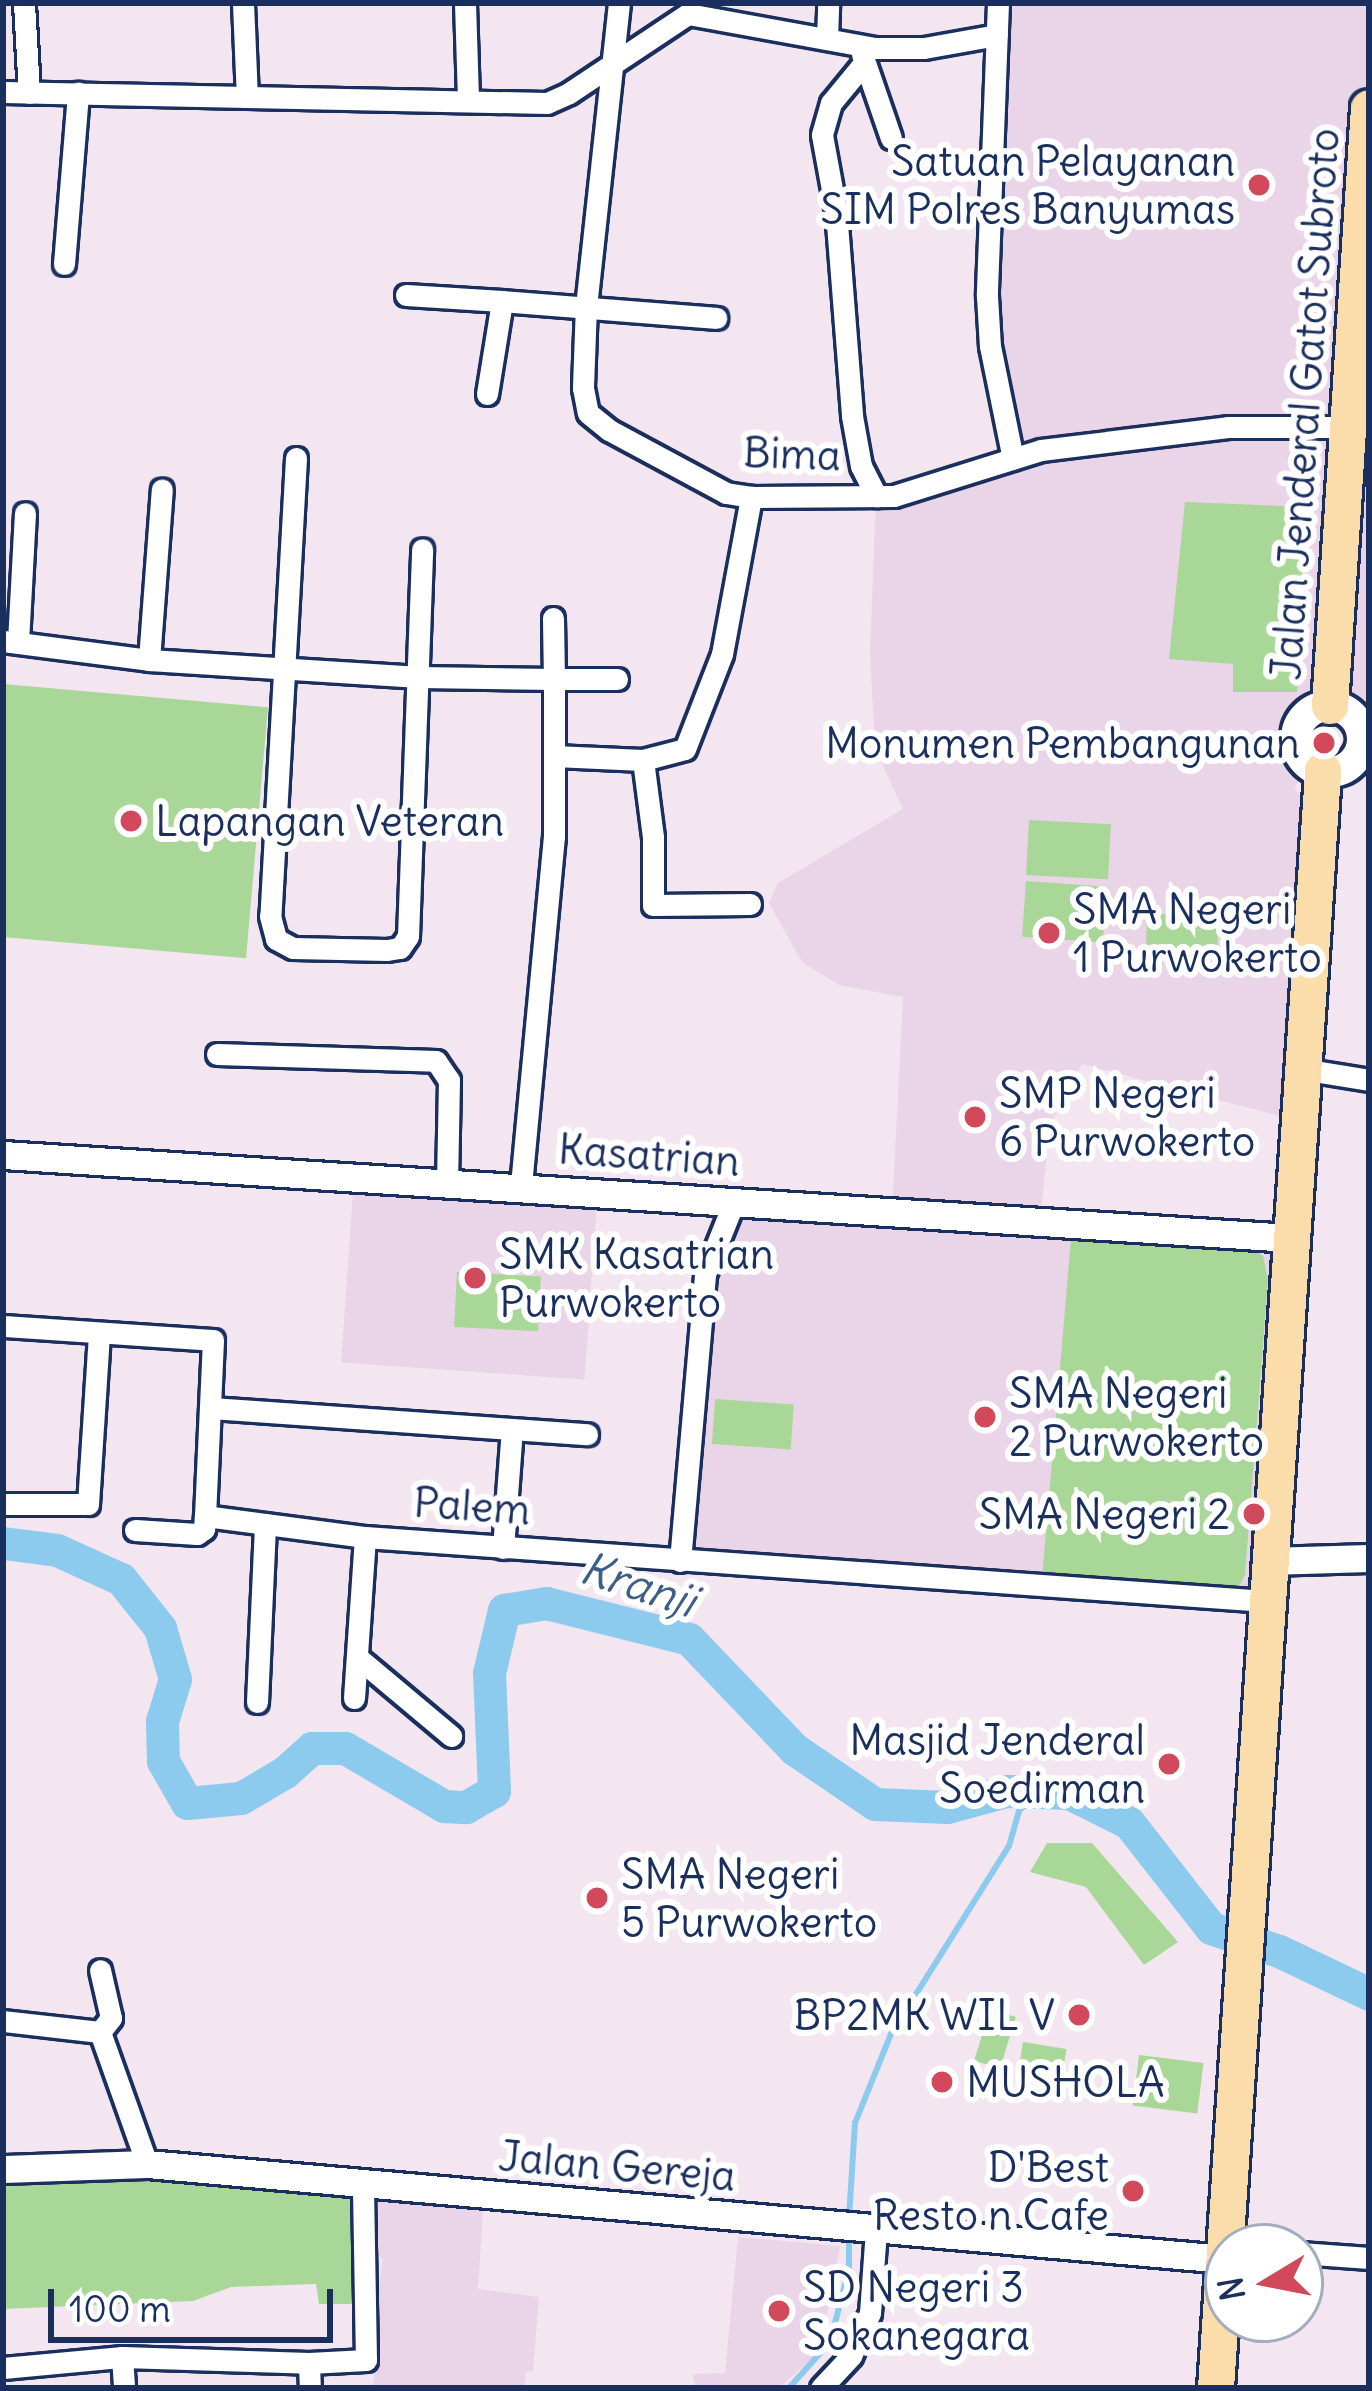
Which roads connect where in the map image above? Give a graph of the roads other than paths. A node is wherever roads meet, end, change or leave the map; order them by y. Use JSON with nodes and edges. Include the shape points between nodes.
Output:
{"nodes":[{"id":1,"x":24,"y":3,"type":"edge"},
{"id":2,"x":243,"y":3,"type":"edge"},
{"id":3,"x":465,"y":3,"type":"edge"},
{"id":4,"x":619,"y":3,"type":"edge"},
{"id":5,"x":829,"y":3,"type":"edge"},
{"id":6,"x":998,"y":3,"type":"edge"},
{"id":7,"x":997,"y":35,"type":"junction"},
{"id":8,"x":827,"y":39,"type":"junction"},
{"id":9,"x":862,"y":54,"type":"junction"},
{"id":10,"x":611,"y":62,"type":"junction"},
{"id":11,"x":3,"y":92,"type":"edge"},
{"id":12,"x":29,"y":93,"type":"junction"},
{"id":13,"x":78,"y":94,"type":"junction"},
{"id":14,"x":248,"y":97,"type":"junction"},
{"id":15,"x":468,"y":101,"type":"junction"},
{"id":16,"x":1369,"y":109,"type":"edge"},
{"id":17,"x":891,"y":138,"type":"dead end"},
{"id":18,"x":64,"y":264,"type":"dead end"},
{"id":19,"x":406,"y":296,"type":"dead end"},
{"id":20,"x":502,"y":302,"type":"junction"},
{"id":21,"x":586,"y":305,"type":"junction"},
{"id":22,"x":716,"y":318,"type":"dead end"},
{"id":23,"x":487,"y":394,"type":"dead end"},
{"id":24,"x":1348,"y":427,"type":"junction"},
{"id":25,"x":296,"y":458,"type":"dead end"},
{"id":26,"x":1013,"y":459,"type":"junction"},
{"id":27,"x":163,"y":489,"type":"dead end"},
{"id":28,"x":875,"y":496,"type":"junction"},
{"id":29,"x":751,"y":497,"type":"junction"},
{"id":30,"x":25,"y":513,"type":"dead end"},
{"id":31,"x":422,"y":549,"type":"dead end"},
{"id":32,"x":554,"y":618,"type":"dead end"},
{"id":33,"x":11,"y":641,"type":"edge"},
{"id":34,"x":149,"y":660,"type":"junction"},
{"id":35,"x":286,"y":666,"type":"junction"},
{"id":36,"x":419,"y":677,"type":"junction"},
{"id":37,"x":554,"y":679,"type":"junction"},
{"id":38,"x":617,"y":679,"type":"dead end"},
{"id":39,"x":1330,"y":706,"type":"junction"},
{"id":40,"x":1365,"y":735,"type":"edge"},
{"id":41,"x":554,"y":756,"type":"junction"},
{"id":42,"x":643,"y":760,"type":"junction"},
{"id":43,"x":1323,"y":771,"type":"junction"},
{"id":44,"x":750,"y":904,"type":"dead end"},
{"id":45,"x":217,"y":1054,"type":"dead end"},
{"id":46,"x":1302,"y":1069,"type":"junction"},
{"id":47,"x":1369,"y":1080,"type":"edge"},
{"id":48,"x":3,"y":1155,"type":"edge"},
{"id":49,"x":447,"y":1183,"type":"junction"},
{"id":50,"x":521,"y":1189,"type":"junction"},
{"id":51,"x":734,"y":1202,"type":"junction"},
{"id":52,"x":1291,"y":1238,"type":"junction"},
{"id":53,"x":3,"y":1326,"type":"edge"},
{"id":54,"x":99,"y":1333,"type":"junction"},
{"id":55,"x":211,"y":1408,"type":"junction"},
{"id":56,"x":512,"y":1430,"type":"junction"},
{"id":57,"x":587,"y":1434,"type":"dead end"},
{"id":58,"x":3,"y":1504,"type":"edge"},
{"id":59,"x":205,"y":1516,"type":"junction"},
{"id":60,"x":265,"y":1524,"type":"junction"},
{"id":61,"x":135,"y":1529,"type":"dead end"},
{"id":62,"x":364,"y":1537,"type":"junction"},
{"id":63,"x":503,"y":1548,"type":"junction"},
{"id":64,"x":1369,"y":1558,"type":"edge"},
{"id":65,"x":680,"y":1561,"type":"junction"},
{"id":66,"x":1268,"y":1561,"type":"junction"},
{"id":67,"x":1265,"y":1600,"type":"junction"},
{"id":68,"x":357,"y":1658,"type":"junction"},
{"id":69,"x":353,"y":1698,"type":"dead end"},
{"id":70,"x":257,"y":1702,"type":"dead end"},
{"id":71,"x":451,"y":1736,"type":"dead end"},
{"id":72,"x":100,"y":1970,"type":"dead end"},
{"id":73,"x":3,"y":2021,"type":"edge"},
{"id":74,"x":100,"y":2032,"type":"junction"},
{"id":75,"x":148,"y":2164,"type":"junction"},
{"id":76,"x":3,"y":2169,"type":"edge"},
{"id":77,"x":363,"y":2184,"type":"junction"},
{"id":78,"x":1227,"y":2223,"type":"edge"},
{"id":79,"x":871,"y":2229,"type":"junction"},
{"id":80,"x":1204,"y":2250,"type":"edge"},
{"id":81,"x":1324,"y":2255,"type":"edge"},
{"id":82,"x":1369,"y":2258,"type":"edge"},
{"id":83,"x":1219,"y":2343,"type":"edge"},
{"id":84,"x":122,"y":2357,"type":"junction"},
{"id":85,"x":309,"y":2362,"type":"junction"},
{"id":86,"x":3,"y":2368,"type":"edge"},
{"id":87,"x":124,"y":2388,"type":"edge"},
{"id":88,"x":310,"y":2388,"type":"edge"},
{"id":89,"x":821,"y":2388,"type":"edge"},
{"id":90,"x":1216,"y":2388,"type":"edge"}],
"edges":[{"from":1,"to":12,"type":"street"},
{"from":2,"to":14,"type":"street"},
{"from":3,"to":15,"type":"street"},
{"from":4,"to":10,"type":"street","name":"Bima"},
{"from":5,"to":8,"type":"street"},
{"from":6,"to":7,"type":"street"},
{"from":7,"to":9,"type":"street"},
{"from":7,"to":26,"type":"street","via":[[987,296]]},
{"from":8,"to":9,"type":"street"},
{"from":8,"to":10,"type":"street","via":[[688,14]]},
{"from":9,"to":17,"type":"street"},
{"from":9,"to":28,"type":"street","via":[[831,103],[822,135],[853,416]]},
{"from":10,"to":15,"type":"street","via":[[547,103]]},
{"from":10,"to":21,"type":"street","name":"Bima"},
{"from":11,"to":12,"type":"street"},
{"from":12,"to":13,"type":"street"},
{"from":13,"to":14,"type":"street"},
{"from":13,"to":18,"type":"street"},
{"from":14,"to":15,"type":"street"},
{"from":16,"to":24,"type":"main road","name":"Jalan Jenderal Gatot Subroto"},
{"from":19,"to":20,"type":"street"},
{"from":20,"to":21,"type":"street"},
{"from":20,"to":23,"type":"street"},
{"from":21,"to":22,"type":"street"},
{"from":21,"to":29,"type":"street","name":"Bima","via":[[588,413],[702,482]]},
{"from":24,"to":26,"type":"street","name":"Bima","via":[[1228,427]]},
{"from":24,"to":39,"type":"main road","name":"Jalan Jenderal Gatot Subroto"},
{"from":25,"to":35,"type":"street"},
{"from":26,"to":28,"type":"street","name":"Bima"},
{"from":27,"to":34,"type":"street"},
{"from":28,"to":29,"type":"street","name":"Bima"},
{"from":29,"to":42,"type":"street","via":[[722,654],[696,732],[674,755]]},
{"from":30,"to":33,"type":"street"},
{"from":31,"to":36,"type":"street"},
{"from":32,"to":37,"type":"street"},
{"from":33,"to":34,"type":"street"},
{"from":34,"to":35,"type":"street"},
{"from":35,"to":36,"type":"street"},
{"from":35,"to":36,"type":"street","via":[[270,916],[276,939],[293,948],[405,944]]},
{"from":36,"to":37,"type":"street"},
{"from":37,"to":38,"type":"street"},
{"from":37,"to":41,"type":"street"},
{"from":39,"to":40,"type":"main road","via":[[1352,716]]},
{"from":39,"to":43,"type":"main road","via":[[1306,715],[1296,736],[1302,758]]},
{"from":40,"to":43,"type":"main road","via":[[1346,766]]},
{"from":41,"to":42,"type":"street"},
{"from":41,"to":50,"type":"street","via":[[554,836]]},
{"from":42,"to":44,"type":"street","via":[[653,905]]},
{"from":43,"to":46,"type":"main road"},
{"from":45,"to":49,"type":"street","via":[[436,1061],[449,1080]]},
{"from":46,"to":47,"type":"street"},
{"from":46,"to":52,"type":"main road"},
{"from":48,"to":49,"type":"street","name":"Kasatrian"},
{"from":49,"to":50,"type":"street","name":"Kasatrian"},
{"from":50,"to":51,"type":"street","name":"Kasatrian"},
{"from":51,"to":52,"type":"street","name":"Kasatrian"},
{"from":51,"to":65,"type":"street","via":[[705,1274]]},
{"from":52,"to":66,"type":"main road"},
{"from":53,"to":54,"type":"street"},
{"from":54,"to":55,"type":"street","via":[[213,1340]]},
{"from":54,"to":58,"type":"street","via":[[88,1504]]},
{"from":55,"to":56,"type":"street"},
{"from":55,"to":59,"type":"street"},
{"from":56,"to":57,"type":"street"},
{"from":56,"to":63,"type":"street"},
{"from":59,"to":60,"type":"street","name":"Palem"},
{"from":59,"to":61,"type":"street","via":[[197,1534]]},
{"from":60,"to":62,"type":"street","name":"Palem"},
{"from":60,"to":70,"type":"street"},
{"from":62,"to":63,"type":"street","name":"Palem"},
{"from":62,"to":68,"type":"street"},
{"from":63,"to":65,"type":"street","name":"Palem"},
{"from":64,"to":66,"type":"street"},
{"from":65,"to":67,"type":"street","name":"Palem"},
{"from":66,"to":67,"type":"main road"},
{"from":67,"to":78,"type":"main road"},
{"from":68,"to":69,"type":"street"},
{"from":68,"to":71,"type":"street"},
{"from":72,"to":74,"type":"street","via":[[112,2018]]},
{"from":73,"to":74,"type":"street"},
{"from":74,"to":75,"type":"street"},
{"from":75,"to":76,"type":"street","name":"Jalan Gereja"},
{"from":75,"to":77,"type":"street","name":"Jalan Gereja"},
{"from":77,"to":79,"type":"street","name":"Jalan Gereja"},
{"from":77,"to":85,"type":"street","via":[[366,2360]]},
{"from":79,"to":80,"type":"street","name":"Jalan Gereja"},
{"from":79,"to":89,"type":"street","via":[[870,2313],[851,2356]]},
{"from":81,"to":82,"type":"street"},
{"from":83,"to":90,"type":"main road"},
{"from":84,"to":85,"type":"street"},
{"from":84,"to":86,"type":"street"},
{"from":84,"to":87,"type":"street"},
{"from":85,"to":88,"type":"street"}]}
